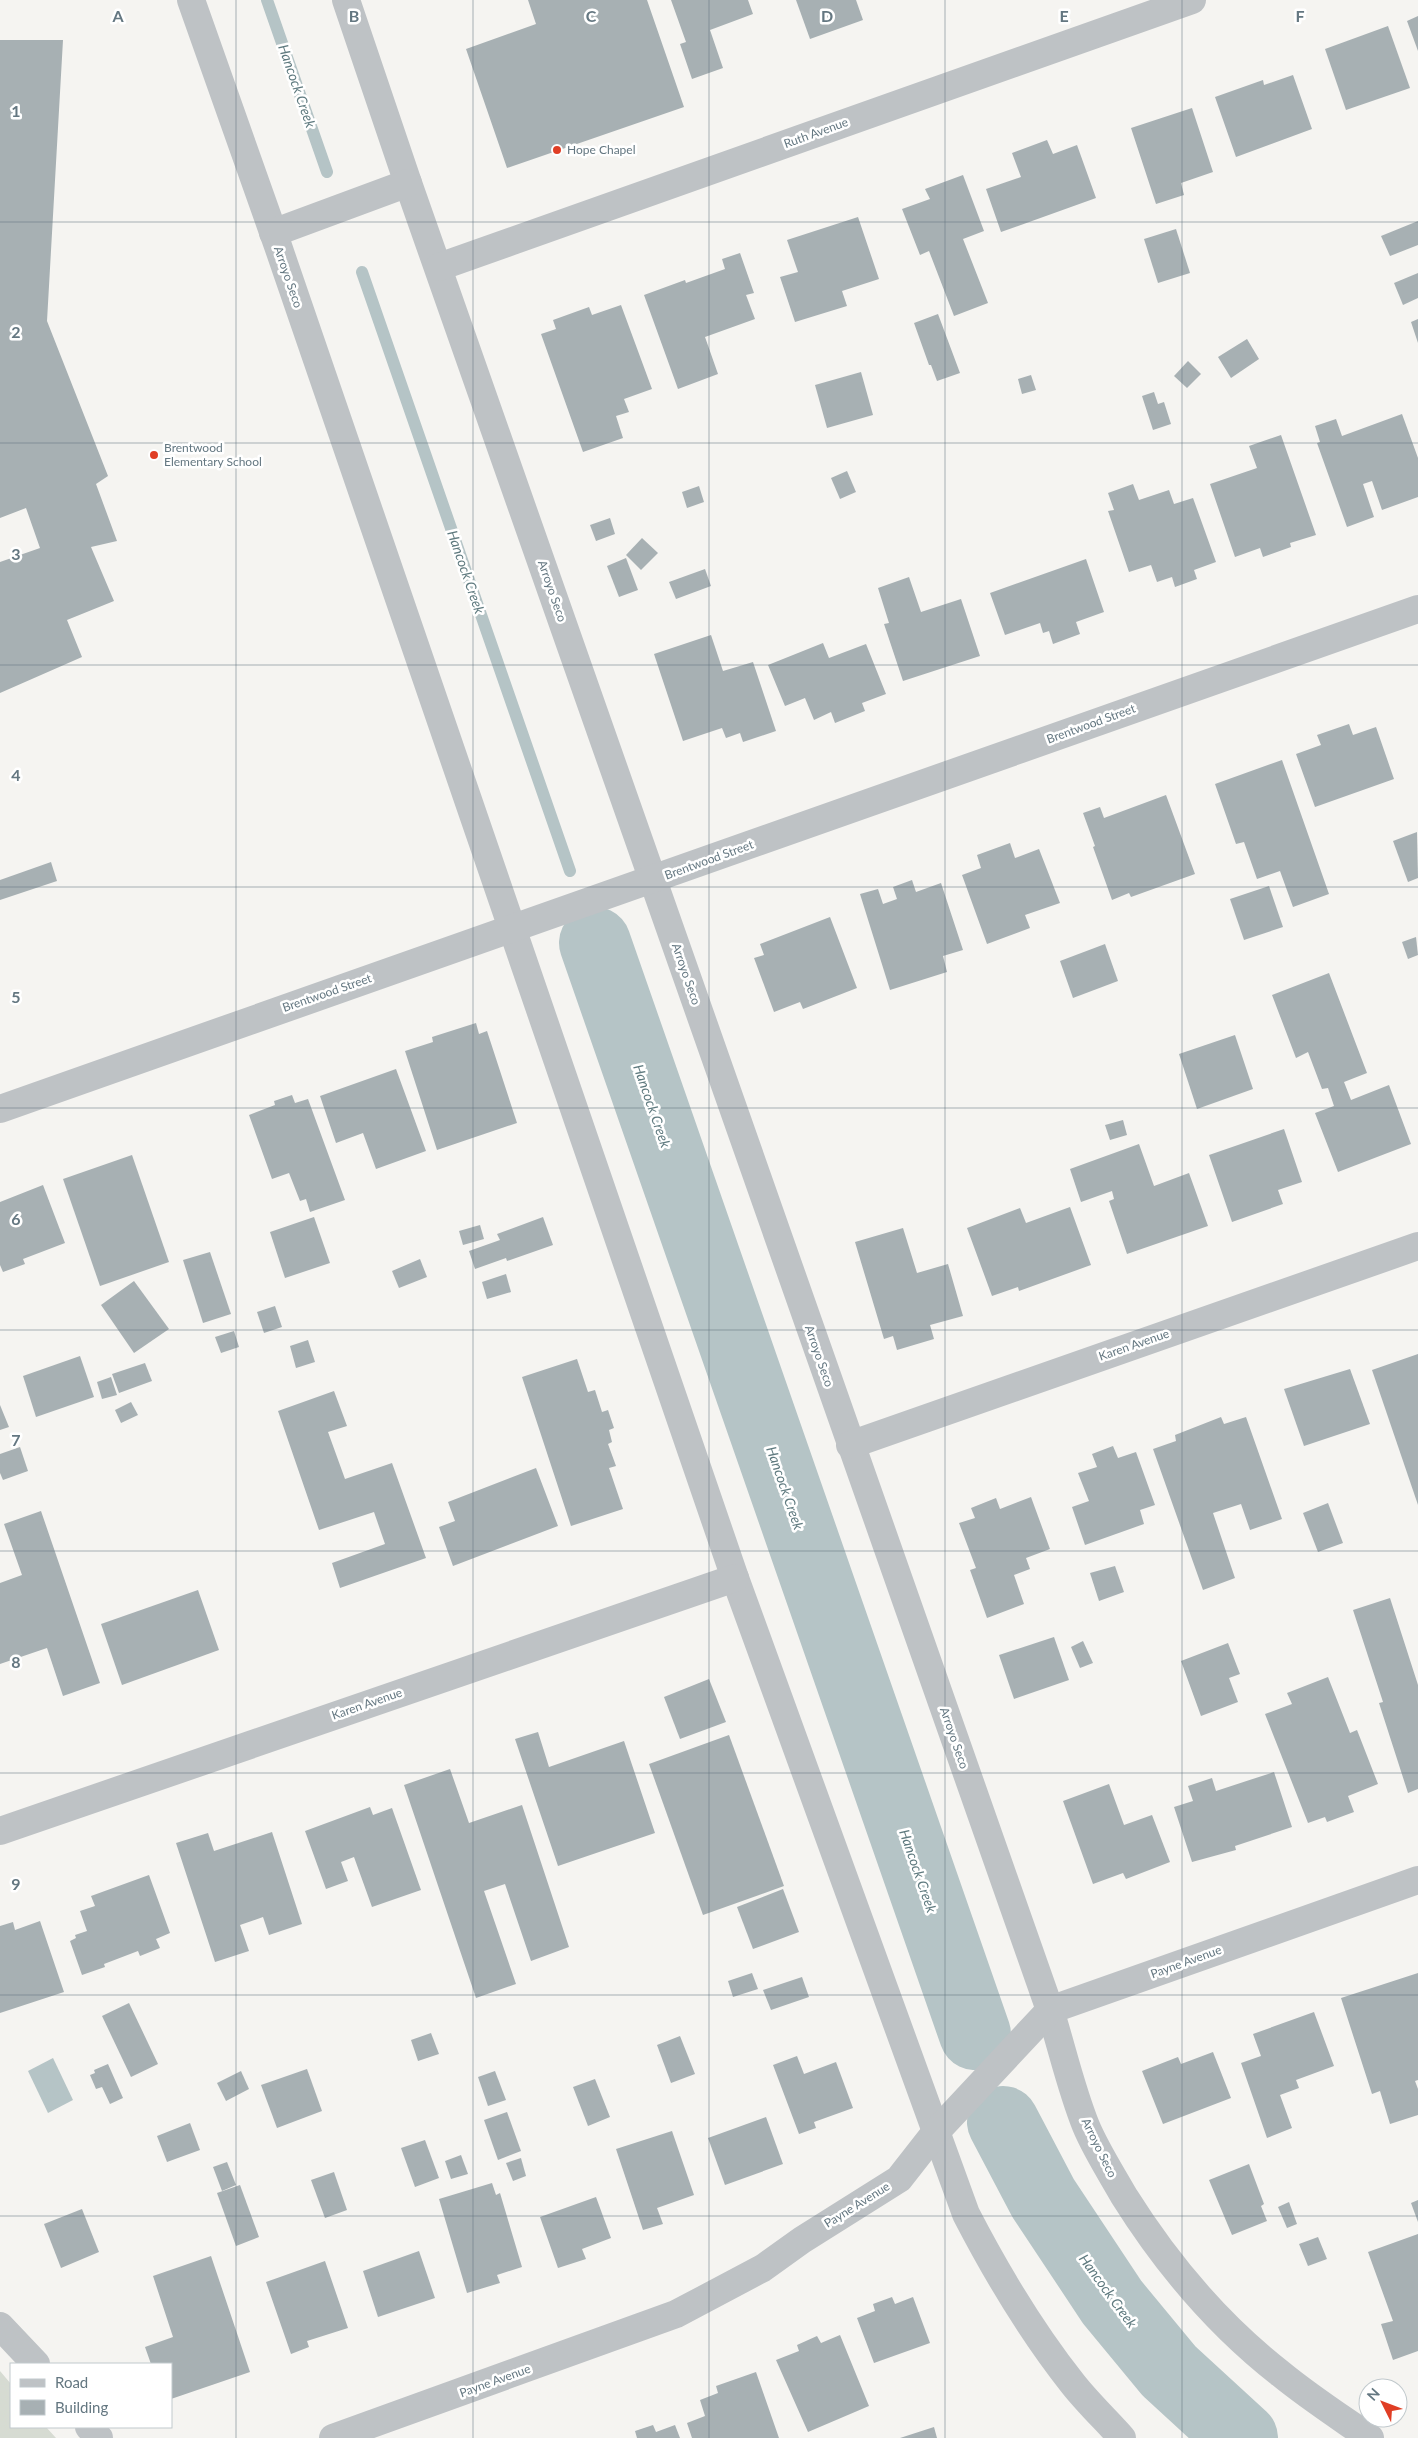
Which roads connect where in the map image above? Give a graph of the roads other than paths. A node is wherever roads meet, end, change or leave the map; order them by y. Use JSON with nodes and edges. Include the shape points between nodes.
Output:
{"nodes":[{"id":1,"x":191,"y":0,"type":"edge"},
{"id":2,"x":346,"y":0,"type":"edge"},
{"id":3,"x":1192,"y":0,"type":"edge"},
{"id":4,"x":408,"y":183,"type":"junction"},
{"id":5,"x":273,"y":233,"type":"junction"},
{"id":6,"x":439,"y":267,"type":"junction"},
{"id":7,"x":1418,"y":608,"type":"edge"},
{"id":8,"x":653,"y":880,"type":"junction"},
{"id":9,"x":512,"y":928,"type":"junction"},
{"id":10,"x":0,"y":1109,"type":"edge"},
{"id":11,"x":1418,"y":1246,"type":"edge"},
{"id":12,"x":850,"y":1445,"type":"junction"},
{"id":13,"x":735,"y":1578,"type":"junction"},
{"id":14,"x":0,"y":1831,"type":"edge"},
{"id":15,"x":1418,"y":1880,"type":"edge"},
{"id":16,"x":1050,"y":2010,"type":"junction"},
{"id":17,"x":935,"y":2133,"type":"junction"},
{"id":18,"x":0,"y":2326,"type":"edge"},
{"id":19,"x":35,"y":2363,"type":"edge"},
{"id":20,"x":90,"y":2428,"type":"edge"},
{"id":21,"x":99,"y":2438,"type":"edge"},
{"id":22,"x":334,"y":2438,"type":"edge"},
{"id":23,"x":1122,"y":2438,"type":"edge"},
{"id":24,"x":1370,"y":2438,"type":"edge"}],
"edges":[{"from":1,"to":5,"type":"street","name":"Arroyo Seco"},
{"from":2,"to":4,"type":"street","name":"Arroyo Seco"},
{"from":3,"to":6,"type":"street","name":"Ruth Avenue"},
{"from":4,"to":5,"type":"street","name":"Arroyo Seco"},
{"from":4,"to":6,"type":"street","name":"Arroyo Seco"},
{"from":5,"to":9,"type":"street","name":"Arroyo Seco"},
{"from":6,"to":8,"type":"street","name":"Arroyo Seco"},
{"from":7,"to":8,"type":"street","name":"Brentwood Street"},
{"from":8,"to":9,"type":"street","name":"Brentwood Street"},
{"from":8,"to":12,"type":"street","name":"Arroyo Seco"},
{"from":9,"to":10,"type":"street","name":"Brentwood Street"},
{"from":9,"to":13,"type":"street","name":"Arroyo Seco"},
{"from":11,"to":12,"type":"street","name":"Karen Avenue"},
{"from":12,"to":16,"type":"street","name":"Arroyo Seco"},
{"from":13,"to":14,"type":"street","name":"Karen Avenue"},
{"from":13,"to":17,"type":"street","name":"Arroyo Seco"},
{"from":15,"to":16,"type":"street","name":"Payne Avenue"},
{"from":16,"to":17,"type":"street","name":"Payne Avenue"},
{"from":16,"to":24,"type":"street","name":"Arroyo Seco","via":[[1086,2126],[1113,2178],[1164,2254],[1195,2293],[1251,2350]]},
{"from":17,"to":22,"type":"street","name":"Payne Avenue","via":[[899,2179],[723,2291],[625,2334]]},
{"from":17,"to":23,"type":"street","name":"Arroyo Seco","via":[[966,2214],[995,2270],[1030,2326],[1074,2385]]},
{"from":18,"to":19,"type":"street"},
{"from":20,"to":21,"type":"street"}]}
